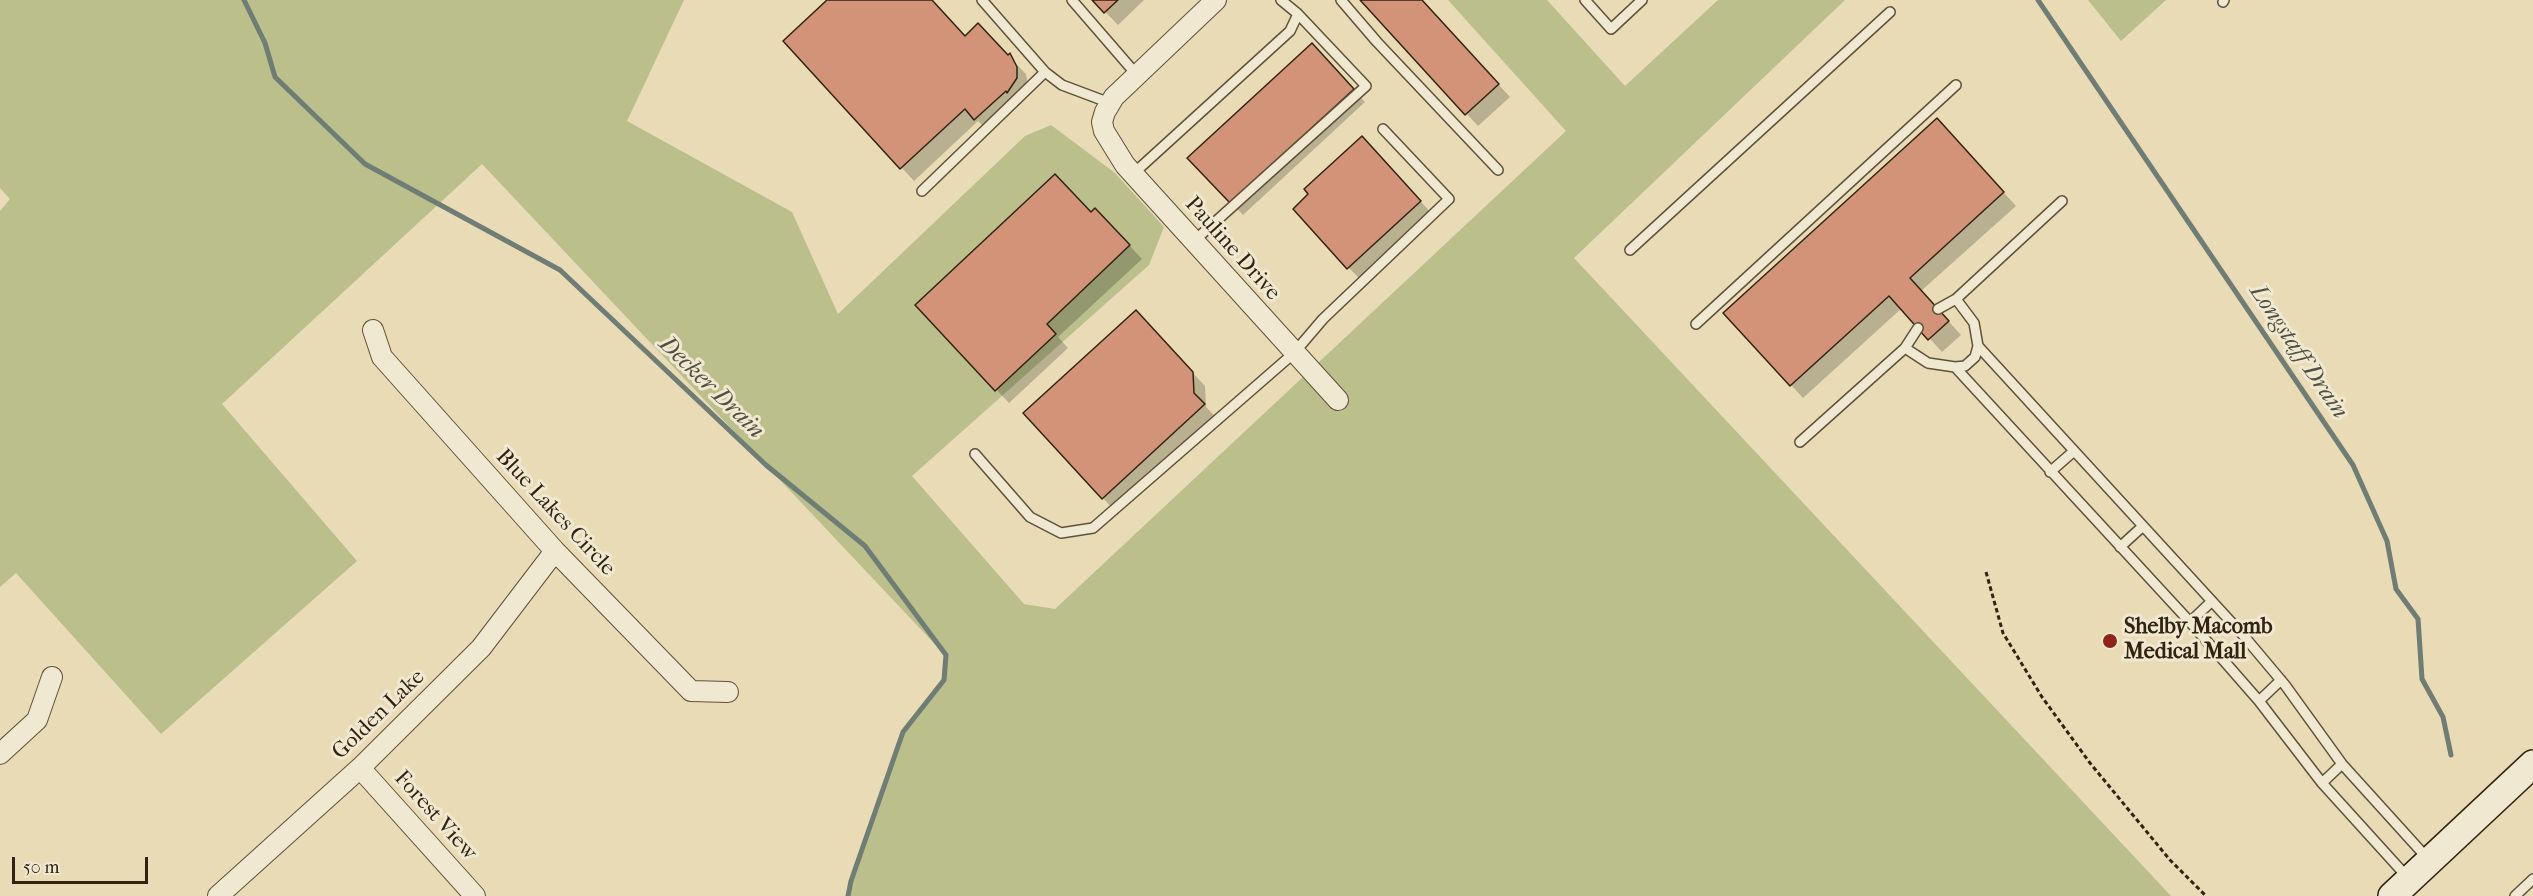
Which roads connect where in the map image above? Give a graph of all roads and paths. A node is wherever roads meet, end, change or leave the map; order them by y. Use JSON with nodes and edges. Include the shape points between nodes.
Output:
{"nodes":[{"id":1,"x":982,"y":0,"type":"edge"},
{"id":2,"x":1072,"y":0,"type":"edge"},
{"id":3,"x":1216,"y":0,"type":"edge"},
{"id":4,"x":1281,"y":0,"type":"edge"},
{"id":5,"x":1341,"y":0,"type":"edge"},
{"id":6,"x":1585,"y":0,"type":"edge"},
{"id":7,"x":1642,"y":0,"type":"edge"},
{"id":8,"x":1890,"y":12,"type":"dead end"},
{"id":9,"x":1298,"y":14,"type":"junction"},
{"id":10,"x":1045,"y":72,"type":"junction"},
{"id":11,"x":1136,"y":74,"type":"junction"},
{"id":12,"x":1956,"y":85,"type":"dead end"},
{"id":13,"x":1110,"y":103,"type":"junction"},
{"id":14,"x":1383,"y":129,"type":"dead end"},
{"id":15,"x":1498,"y":170,"type":"dead end"},
{"id":16,"x":1133,"y":174,"type":"junction"},
{"id":17,"x":922,"y":191,"type":"dead end"},
{"id":18,"x":2062,"y":201,"type":"dead end"},
{"id":19,"x":1194,"y":241,"type":"junction"},
{"id":20,"x":1630,"y":250,"type":"dead end"},
{"id":21,"x":1956,"y":299,"type":"junction"},
{"id":22,"x":1938,"y":309,"type":"dead end"},
{"id":23,"x":1696,"y":324,"type":"dead end"},
{"id":24,"x":1918,"y":328,"type":"dead end"},
{"id":25,"x":373,"y":330,"type":"dead end"},
{"id":26,"x":1978,"y":346,"type":"junction"},
{"id":27,"x":1905,"y":348,"type":"junction"},
{"id":28,"x":1294,"y":353,"type":"junction"},
{"id":29,"x":1955,"y":368,"type":"junction"},
{"id":30,"x":1338,"y":400,"type":"dead end"},
{"id":31,"x":1800,"y":442,"type":"dead end"},
{"id":32,"x":2074,"y":451,"type":"junction"},
{"id":33,"x":975,"y":454,"type":"dead end"},
{"id":34,"x":2050,"y":472,"type":"junction"},
{"id":35,"x":2143,"y":526,"type":"junction"},
{"id":36,"x":2120,"y":548,"type":"junction"},
{"id":37,"x":555,"y":551,"type":"junction"},
{"id":38,"x":1986,"y":572,"type":"dead end"},
{"id":39,"x":2212,"y":601,"type":"junction"},
{"id":40,"x":2190,"y":622,"type":"junction"},
{"id":41,"x":52,"y":677,"type":"dead end"},
{"id":42,"x":2280,"y":680,"type":"junction"},
{"id":43,"x":728,"y":692,"type":"dead end"},
{"id":44,"x":2259,"y":701,"type":"junction"},
{"id":45,"x":0,"y":754,"type":"edge"},
{"id":46,"x":2343,"y":764,"type":"junction"},
{"id":47,"x":2533,"y":764,"type":"edge"},
{"id":48,"x":360,"y":768,"type":"junction"},
{"id":49,"x":2322,"y":783,"type":"junction"},
{"id":50,"x":2430,"y":861,"type":"junction"},
{"id":51,"x":2533,"y":879,"type":"edge"},
{"id":52,"x":2401,"y":888,"type":"edge"},
{"id":53,"x":218,"y":896,"type":"edge"},
{"id":54,"x":475,"y":896,"type":"edge"},
{"id":55,"x":2206,"y":896,"type":"edge"},
{"id":56,"x":2515,"y":896,"type":"edge"}],
"edges":[{"from":1,"to":10,"type":"lane"},
{"from":2,"to":11,"type":"lane"},
{"from":3,"to":11,"type":"street"},
{"from":4,"to":9,"type":"lane"},
{"from":5,"to":15,"type":"lane"},
{"from":6,"to":7,"type":"lane","via":[[1611,29]]},
{"from":8,"to":20,"type":"lane"},
{"from":9,"to":16,"type":"lane","via":[[1290,31]]},
{"from":9,"to":19,"type":"lane","via":[[1366,86]]},
{"from":10,"to":13,"type":"lane","via":[[1062,85]]},
{"from":10,"to":17,"type":"lane"},
{"from":11,"to":13,"type":"street"},
{"from":12,"to":23,"type":"lane"},
{"from":13,"to":16,"type":"street","name":"Pauline Drive","via":[[1102,122],[1109,142]]},
{"from":14,"to":28,"type":"lane","via":[[1449,199],[1323,319]]},
{"from":16,"to":19,"type":"street","name":"Pauline Drive"},
{"from":18,"to":21,"type":"lane"},
{"from":19,"to":28,"type":"street","name":"Pauline Drive"},
{"from":21,"to":22,"type":"lane"},
{"from":21,"to":26,"type":"lane","via":[[1974,323]]},
{"from":24,"to":27,"type":"lane"},
{"from":25,"to":37,"type":"street","name":"Blue Lakes Circle","via":[[382,357]]},
{"from":26,"to":29,"type":"lane","via":[[1975,357],[1965,366]]},
{"from":26,"to":32,"type":"lane"},
{"from":27,"to":29,"type":"lane","via":[[1928,363]]},
{"from":27,"to":31,"type":"lane"},
{"from":28,"to":30,"type":"street","name":"Pauline Drive"},
{"from":28,"to":33,"type":"lane","via":[[1093,528],[1061,532],[1030,517]]},
{"from":29,"to":34,"type":"lane"},
{"from":32,"to":34,"type":"lane"},
{"from":32,"to":35,"type":"lane"},
{"from":34,"to":36,"type":"lane"},
{"from":35,"to":36,"type":"lane"},
{"from":35,"to":39,"type":"lane"},
{"from":36,"to":40,"type":"lane"},
{"from":37,"to":43,"type":"street","name":"Blue Lakes Circle","via":[[691,691]]},
{"from":37,"to":48,"type":"street","name":"Golden Lake","via":[[481,648]]},
{"from":38,"to":55,"type":"path","via":[[2003,633],[2042,697],[2090,763]]},
{"from":39,"to":40,"type":"lane"},
{"from":39,"to":42,"type":"lane"},
{"from":40,"to":44,"type":"lane"},
{"from":41,"to":45,"type":"street","via":[[37,720]]},
{"from":42,"to":44,"type":"lane"},
{"from":42,"to":46,"type":"lane"},
{"from":44,"to":49,"type":"lane"},
{"from":46,"to":49,"type":"lane"},
{"from":46,"to":50,"type":"lane"},
{"from":47,"to":50,"type":"street"},
{"from":48,"to":53,"type":"street","name":"Golden Lake"},
{"from":48,"to":54,"type":"street","name":"Forest View"},
{"from":49,"to":52,"type":"lane"},
{"from":50,"to":52,"type":"street"},
{"from":51,"to":56,"type":"lane"}]}
